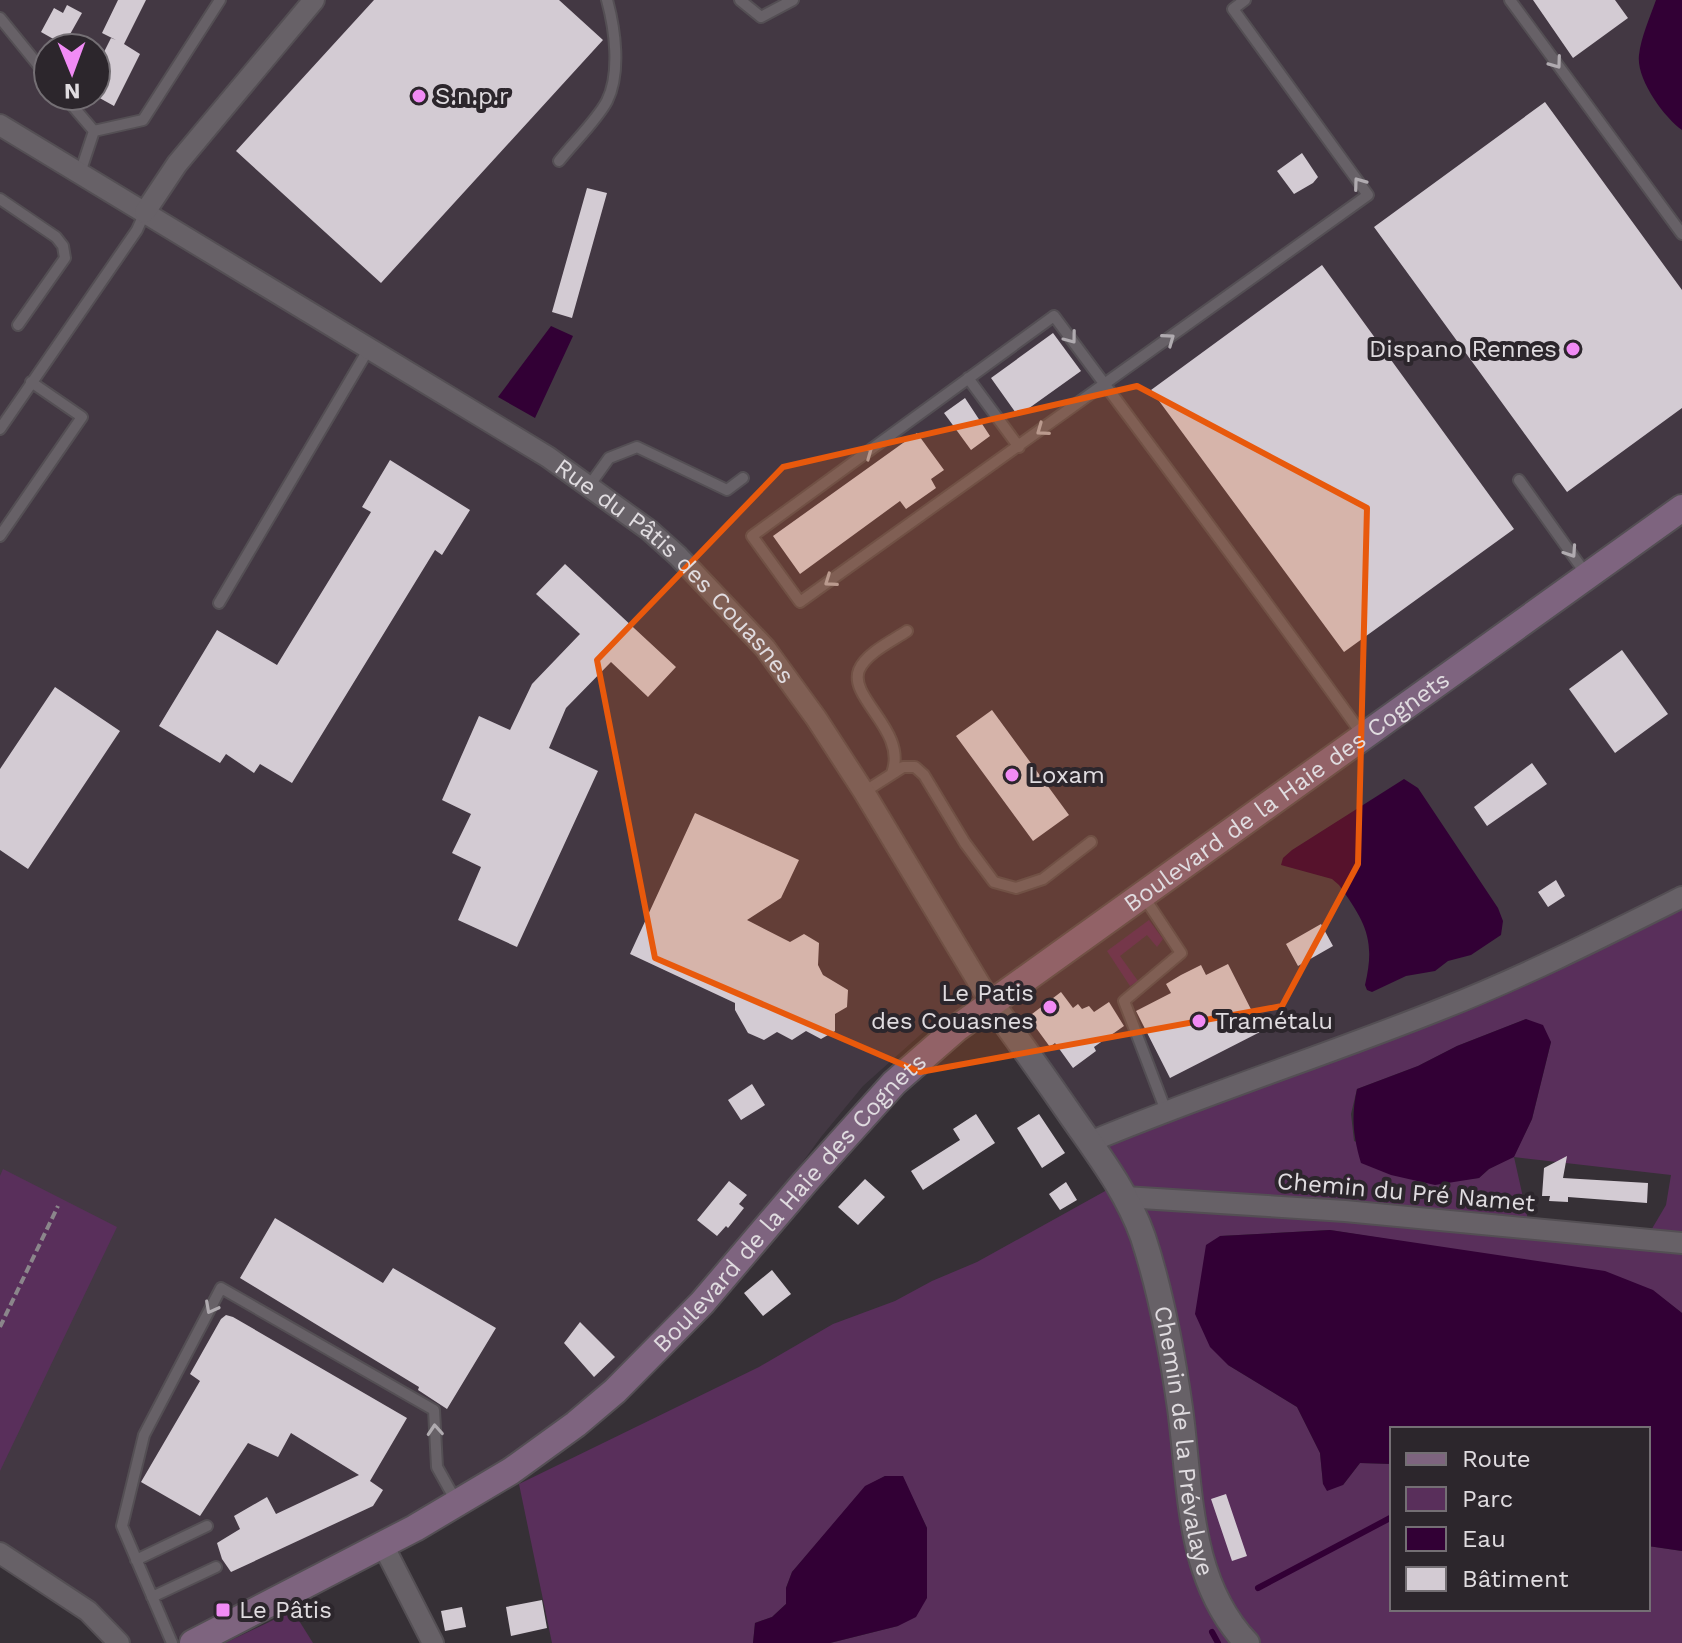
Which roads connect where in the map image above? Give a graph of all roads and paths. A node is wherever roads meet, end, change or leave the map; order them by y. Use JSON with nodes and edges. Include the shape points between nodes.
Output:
{"nodes":[{"id":1,"x":220,"y":0,"type":"edge"},
{"id":2,"x":314,"y":0,"type":"edge"},
{"id":3,"x":607,"y":0,"type":"edge"},
{"id":4,"x":740,"y":0,"type":"edge"},
{"id":5,"x":793,"y":0,"type":"edge"},
{"id":6,"x":1245,"y":0,"type":"edge"},
{"id":7,"x":1510,"y":0,"type":"edge"},
{"id":8,"x":0,"y":18,"type":"edge"},
{"id":9,"x":32,"y":57,"type":"edge"},
{"id":10,"x":78,"y":112,"type":"edge"},
{"id":11,"x":0,"y":125,"type":"edge"},
{"id":12,"x":94,"y":131,"type":"junction"},
{"id":13,"x":559,"y":161,"type":"dead end"},
{"id":14,"x":80,"y":173,"type":"junction"},
{"id":15,"x":0,"y":199,"type":"edge"},
{"id":16,"x":145,"y":212,"type":"junction"},
{"id":17,"x":1682,"y":234,"type":"edge"},
{"id":18,"x":18,"y":325,"type":"dead end"},
{"id":19,"x":368,"y":350,"type":"junction"},
{"id":20,"x":968,"y":378,"type":"junction"},
{"id":21,"x":31,"y":382,"type":"junction"},
{"id":22,"x":1106,"y":385,"type":"junction"},
{"id":23,"x":0,"y":429,"type":"edge"},
{"id":24,"x":1019,"y":447,"type":"junction"},
{"id":25,"x":743,"y":478,"type":"dead end"},
{"id":26,"x":1519,"y":480,"type":"dead end"},
{"id":27,"x":589,"y":486,"type":"junction"},
{"id":28,"x":1682,"y":508,"type":"edge"},
{"id":29,"x":0,"y":536,"type":"edge"},
{"id":30,"x":1587,"y":576,"type":"junction"},
{"id":31,"x":219,"y":603,"type":"dead end"},
{"id":32,"x":907,"y":631,"type":"dead end"},
{"id":33,"x":1365,"y":737,"type":"junction"},
{"id":34,"x":892,"y":773,"type":"junction"},
{"id":35,"x":864,"y":792,"type":"junction"},
{"id":36,"x":1091,"y":842,"type":"dead end"},
{"id":37,"x":1143,"y":896,"type":"junction"},
{"id":38,"x":1682,"y":897,"type":"edge"},
{"id":39,"x":991,"y":1003,"type":"junction"},
{"id":40,"x":1166,"y":1111,"type":"junction"},
{"id":41,"x":1090,"y":1142,"type":"junction"},
{"id":42,"x":1125,"y":1197,"type":"junction"},
{"id":43,"x":58,"y":1206,"type":"dead end"},
{"id":44,"x":1140,"y":1229,"type":"joint"},
{"id":45,"x":1682,"y":1243,"type":"edge"},
{"id":46,"x":0,"y":1327,"type":"edge"},
{"id":47,"x":457,"y":1503,"type":"junction"},
{"id":48,"x":207,"y":1526,"type":"dead end"},
{"id":49,"x":383,"y":1545,"type":"junction"},
{"id":50,"x":0,"y":1553,"type":"edge"},
{"id":51,"x":136,"y":1560,"type":"junction"},
{"id":52,"x":216,"y":1567,"type":"dead end"},
{"id":53,"x":152,"y":1597,"type":"junction"},
{"id":54,"x":119,"y":1643,"type":"edge"},
{"id":55,"x":172,"y":1643,"type":"edge"},
{"id":56,"x":193,"y":1643,"type":"edge"},
{"id":57,"x":433,"y":1643,"type":"edge"},
{"id":58,"x":1247,"y":1643,"type":"edge"}],
"edges":[{"from":1,"to":12,"type":"lane","via":[[143,120]]},
{"from":2,"to":16,"type":"street","via":[[177,164]]},
{"from":3,"to":13,"type":"lane","via":[[615,64],[607,100]]},
{"from":4,"to":5,"type":"lane","via":[[761,17]]},
{"from":22,"to":6,"type":"lane","one_way":true,"via":[[1368,195],[1233,9]]},
{"from":7,"to":17,"type":"lane","one_way":true},
{"from":8,"to":9,"type":"lane"},
{"from":10,"to":12,"type":"lane"},
{"from":11,"to":14,"type":"street","name":"Rue du Pâtis des Couasnes"},
{"from":12,"to":14,"type":"lane"},
{"from":14,"to":16,"type":"street","name":"Rue du Pâtis des Couasnes"},
{"from":15,"to":18,"type":"lane","via":[[56,237],[65,258]]},
{"from":16,"to":19,"type":"street","name":"Rue du Pâtis des Couasnes"},
{"from":16,"to":21,"type":"lane"},
{"from":19,"to":27,"type":"street","name":"Rue du Pâtis des Couasnes"},
{"from":19,"to":31,"type":"lane"},
{"from":20,"to":22,"type":"lane","one_way":true,"via":[[1054,316]]},
{"from":20,"to":24,"type":"lane"},
{"from":24,"to":20,"type":"lane","one_way":true,"via":[[800,602],[752,536]]},
{"from":21,"to":23,"type":"lane"},
{"from":21,"to":29,"type":"lane","via":[[82,417]]},
{"from":22,"to":24,"type":"lane","one_way":true},
{"from":22,"to":33,"type":"lane"},
{"from":25,"to":27,"type":"lane","via":[[727,490],[637,447],[609,458]]},
{"from":26,"to":30,"type":"lane","one_way":true},
{"from":27,"to":35,"type":"street","name":"Rue du Pâtis des Couasnes","via":[[659,538],[765,648]]},
{"from":28,"to":30,"type":"main road","name":"Boulevard de la Haie des Cognets"},
{"from":30,"to":33,"type":"main road","name":"Boulevard de la Haie des Cognets"},
{"from":32,"to":34,"type":"lane","via":[[870,656],[858,671],[858,685],[895,749]]},
{"from":33,"to":37,"type":"main road","name":"Boulevard de la Haie des Cognets"},
{"from":34,"to":35,"type":"lane"},
{"from":34,"to":36,"type":"lane","via":[[909,765],[924,775],[994,882],[1016,888],[1043,879]]},
{"from":35,"to":39,"type":"street","name":"Rue du Pâtis des Couasnes"},
{"from":37,"to":39,"type":"main road","name":"Boulevard de la Haie des Cognets"},
{"from":37,"to":40,"type":"lane","via":[[1181,953],[1124,1001]]},
{"from":38,"to":40,"type":"street","via":[[1445,1008]]},
{"from":39,"to":41,"type":"street","name":"Rue du Pâtis des Couasnes"},
{"from":39,"to":47,"type":"main road","name":"Boulevard de la Haie des Cognets","via":[[894,1083],[702,1303],[615,1391],[541,1450]]},
{"from":40,"to":41,"type":"street"},
{"from":41,"to":42,"type":"street","name":"Rue du Pâtis des Couasnes"},
{"from":42,"to":44,"type":"street","name":"Rue du Pâtis des Couasnes"},
{"from":42,"to":45,"type":"street","name":"Chemin du Pré Namet","via":[[1345,1211]]},
{"from":43,"to":46,"type":"path"},
{"from":44,"to":58,"type":"street","name":"Chemin de la Prévalaye","via":[[1167,1325],[1189,1506],[1202,1560],[1216,1597]]},
{"from":47,"to":49,"type":"main road","name":"Boulevard de la Haie des Cognets"},
{"from":47,"to":51,"type":"lane","one_way":true,"via":[[437,1467],[434,1410],[221,1288],[144,1435],[122,1526]]},
{"from":48,"to":51,"type":"lane"},
{"from":49,"to":56,"type":"main road","name":"Boulevard de la Haie des Cognets"},
{"from":49,"to":57,"type":"street"},
{"from":50,"to":54,"type":"street","via":[[88,1611]]},
{"from":51,"to":53,"type":"lane"},
{"from":52,"to":53,"type":"lane"},
{"from":53,"to":55,"type":"lane"}]}
